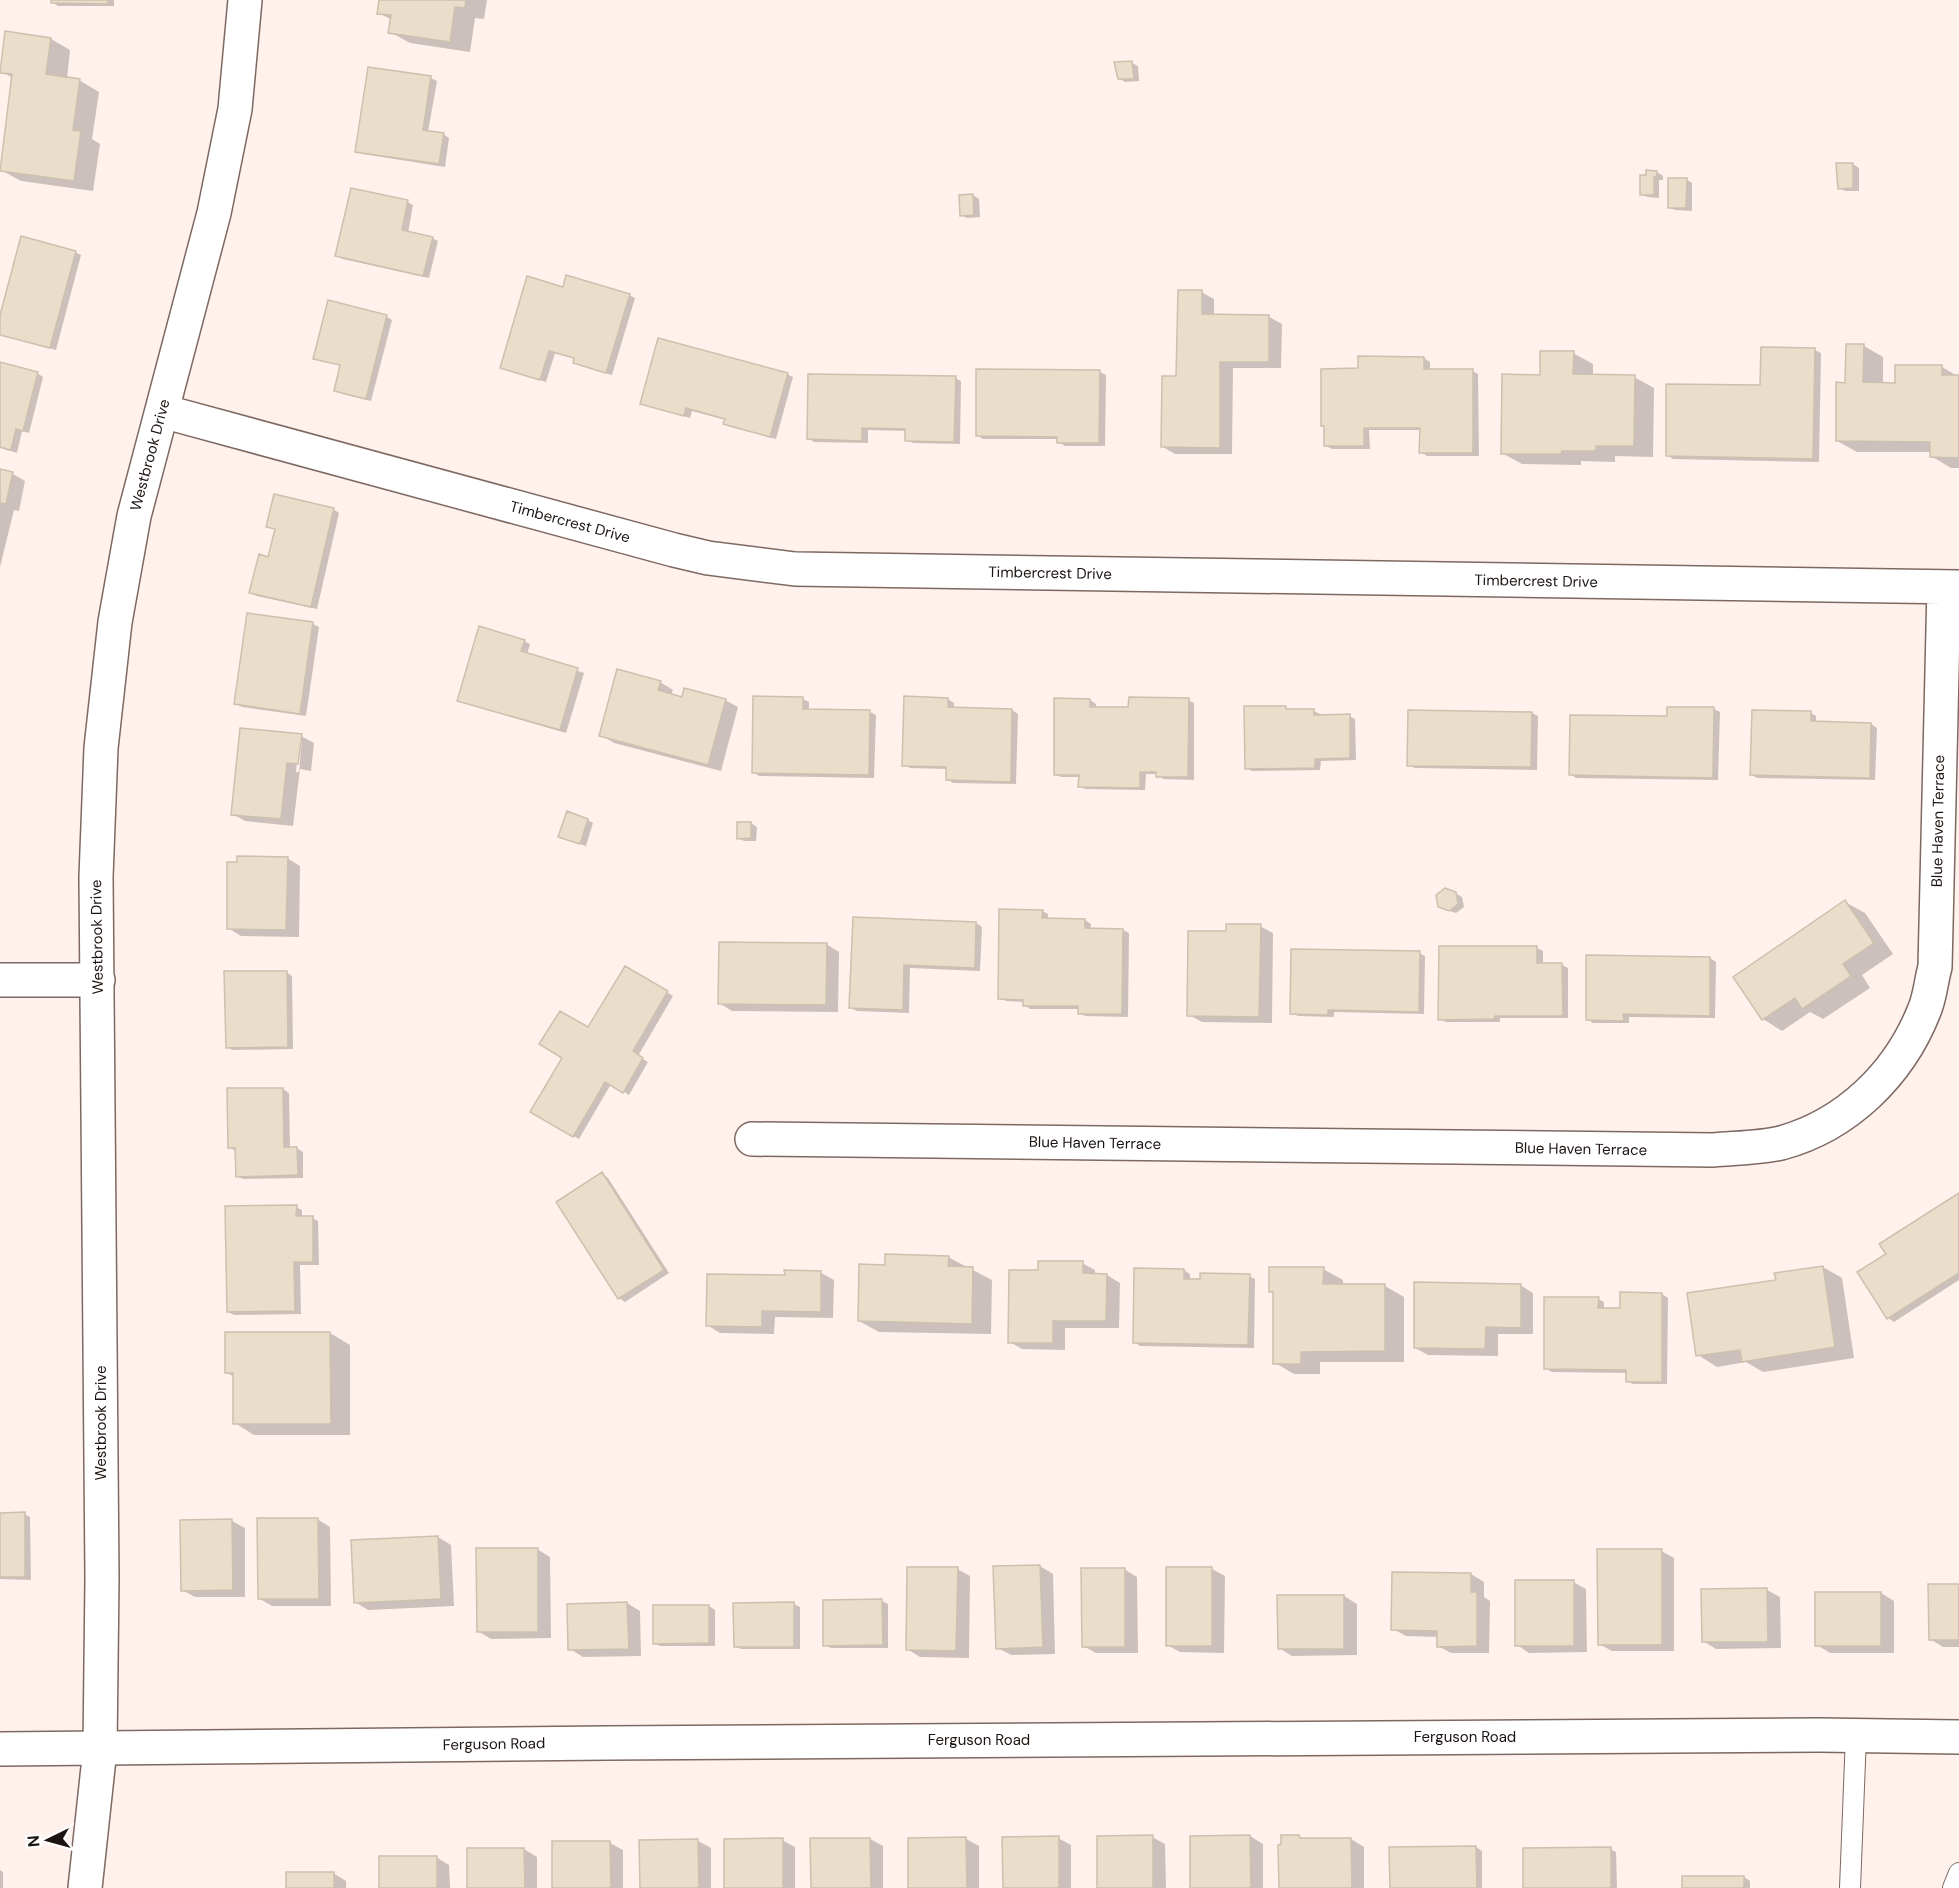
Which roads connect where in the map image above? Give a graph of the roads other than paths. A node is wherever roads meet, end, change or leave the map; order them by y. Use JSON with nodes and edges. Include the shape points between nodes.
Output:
{"nodes":[{"id":1,"x":245,"y":0,"type":"edge"},
{"id":2,"x":162,"y":411,"type":"junction"},
{"id":3,"x":1951,"y":587,"type":"edge"},
{"id":4,"x":0,"y":980,"type":"edge"},
{"id":5,"x":98,"y":980,"type":"junction"},
{"id":6,"x":752,"y":1139,"type":"dead end"},
{"id":7,"x":1856,"y":1736,"type":"junction"},
{"id":8,"x":1959,"y":1737,"type":"edge"},
{"id":9,"x":0,"y":1749,"type":"edge"},
{"id":10,"x":100,"y":1749,"type":"junction"},
{"id":11,"x":1959,"y":1873,"type":"edge"},
{"id":12,"x":85,"y":1888,"type":"edge"},
{"id":13,"x":1850,"y":1888,"type":"edge"},
{"id":14,"x":1953,"y":1888,"type":"edge"}],
"edges":[{"from":1,"to":2,"type":"street","name":"Westbrook Drive","via":[[235,108],[214,213]]},
{"from":2,"to":3,"type":"street","name":"Timbercrest Drive","via":[[674,550],[795,569]]},
{"from":2,"to":5,"type":"street","name":"Westbrook Drive","via":[[134,516],[115,622],[101,748],[96,878]]},
{"from":3,"to":6,"type":"street","name":"Blue Haven Terrace","via":[[1935,967],[1925,1010],[1905,1050],[1878,1085],[1849,1111],[1816,1130],[1780,1143],[1713,1150]]},
{"from":4,"to":5,"type":"street"},
{"from":5,"to":10,"type":"street","name":"Westbrook Drive"},
{"from":7,"to":8,"type":"street","name":"Ferguson Road"},
{"from":7,"to":10,"type":"street","name":"Ferguson Road"},
{"from":7,"to":13,"type":"lane"},
{"from":9,"to":10,"type":"street","name":"Ferguson Road"},
{"from":10,"to":12,"type":"street","name":"Westbrook Drive"},
{"from":11,"to":14,"type":"lane"}]}
